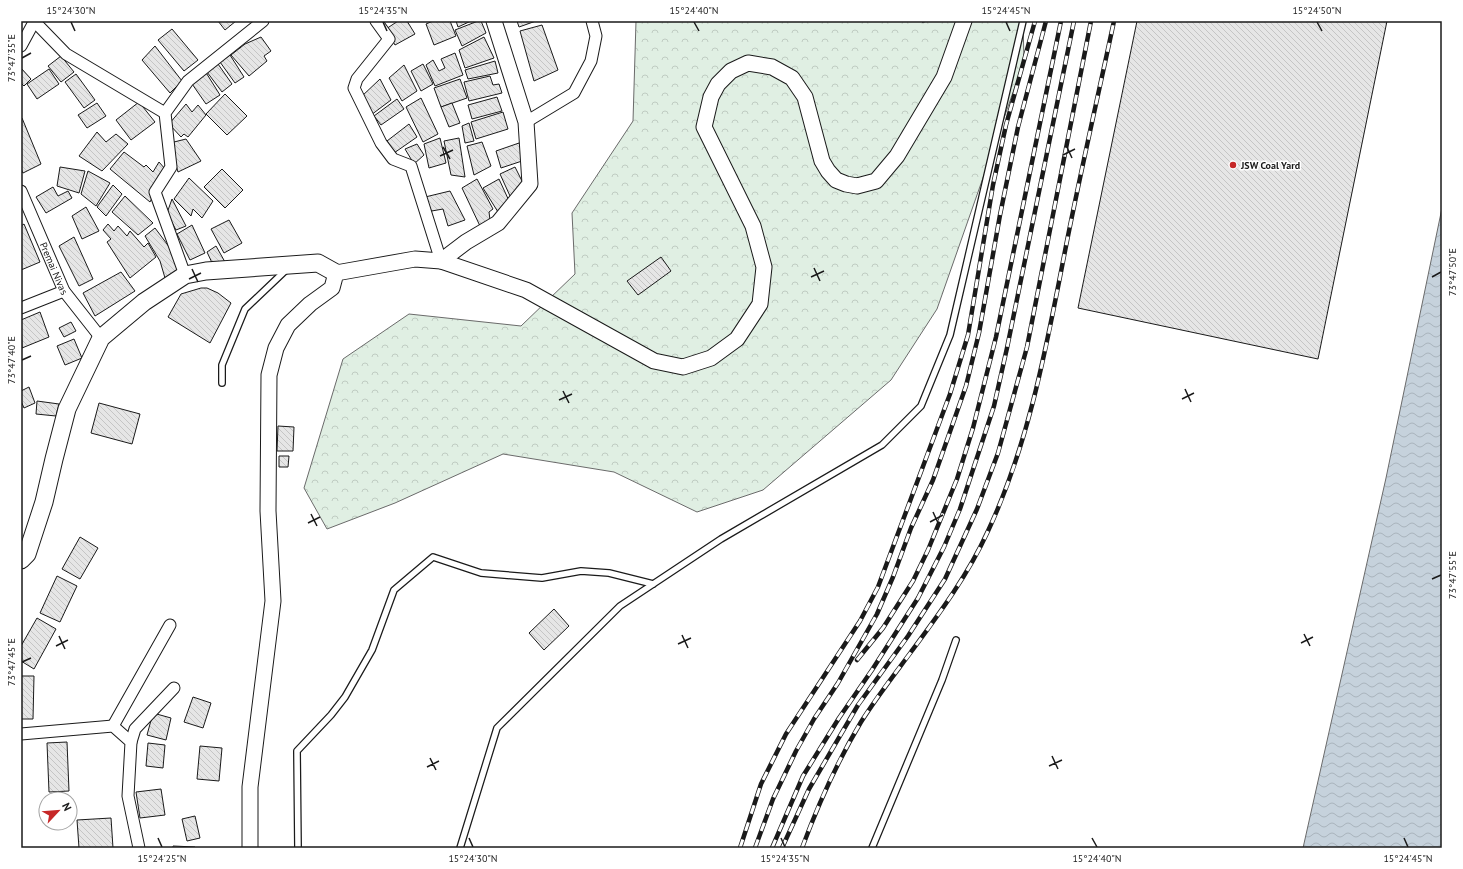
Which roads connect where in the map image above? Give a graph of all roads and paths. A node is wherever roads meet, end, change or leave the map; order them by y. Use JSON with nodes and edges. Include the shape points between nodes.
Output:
{"nodes":[{"id":1,"x":34,"y":21,"type":"edge"},
{"id":2,"x":263,"y":21,"type":"edge"},
{"id":3,"x":376,"y":21,"type":"edge"},
{"id":4,"x":494,"y":21,"type":"edge"},
{"id":5,"x":592,"y":21,"type":"edge"},
{"id":6,"x":964,"y":21,"type":"edge"},
{"id":7,"x":1023,"y":21,"type":"edge"},
{"id":8,"x":21,"y":46,"type":"edge"},
{"id":9,"x":165,"y":113,"type":"junction"},
{"id":10,"x":526,"y":122,"type":"junction"},
{"id":11,"x":21,"y":191,"type":"edge"},
{"id":12,"x":441,"y":261,"type":"junction"},
{"id":13,"x":290,"y":266,"type":"junction"},
{"id":14,"x":336,"y":273,"type":"junction"},
{"id":15,"x":185,"y":275,"type":"junction"},
{"id":16,"x":64,"y":291,"type":"junction"},
{"id":17,"x":21,"y":308,"type":"edge"},
{"id":18,"x":101,"y":338,"type":"junction"},
{"id":19,"x":222,"y":383,"type":"dead end"},
{"id":20,"x":28,"y":533,"type":"edge"},
{"id":21,"x":21,"y":560,"type":"edge"},
{"id":22,"x":653,"y":584,"type":"junction"},
{"id":23,"x":170,"y":625,"type":"dead end"},
{"id":24,"x":956,"y":640,"type":"dead end"},
{"id":25,"x":174,"y":688,"type":"dead end"},
{"id":26,"x":113,"y":726,"type":"junction"},
{"id":27,"x":21,"y":734,"type":"edge"},
{"id":28,"x":131,"y":742,"type":"junction"},
{"id":29,"x":139,"y":848,"type":"edge"},
{"id":30,"x":250,"y":848,"type":"edge"},
{"id":31,"x":298,"y":848,"type":"edge"},
{"id":32,"x":460,"y":848,"type":"edge"},
{"id":33,"x":872,"y":848,"type":"edge"}],
"edges":[{"from":1,"to":8,"type":"street"},
{"from":1,"to":9,"type":"street","via":[[66,54]]},
{"from":2,"to":9,"type":"street","via":[[188,81]]},
{"from":3,"to":12,"type":"street","via":[[389,39],[357,79],[354,88],[381,143],[393,159],[411,166]]},
{"from":4,"to":10,"type":"street"},
{"from":5,"to":10,"type":"street","via":[[596,36],[590,61],[574,93]]},
{"from":6,"to":12,"type":"street","via":[[944,77],[897,156],[876,181],[867,184],[846,184],[836,180],[828,172],[822,162],[805,97],[792,78],[772,67],[748,63],[731,70],[718,84],[711,97],[704,127],[753,226],[764,267],[760,304],[736,339],[711,358],[683,367],[654,361],[526,290]]},
{"from":7,"to":22,"type":"lane","via":[[950,335],[921,406],[882,445],[721,539]]},
{"from":9,"to":15,"type":"street","via":[[171,167],[155,192]]},
{"from":10,"to":12,"type":"street","via":[[530,184],[498,223]]},
{"from":11,"to":16,"type":"street","name":"Premai Nivas"},
{"from":12,"to":14,"type":"street","via":[[415,259]]},
{"from":13,"to":14,"type":"main road","via":[[318,263]]},
{"from":13,"to":15,"type":"main road","via":[[206,271]]},
{"from":13,"to":19,"type":"lane","via":[[245,309],[222,365]]},
{"from":14,"to":30,"type":"street","via":[[332,288],[288,325],[276,348],[269,375],[268,511],[273,601],[250,787]]},
{"from":15,"to":18,"type":"main road","via":[[144,302]]},
{"from":16,"to":17,"type":"street"},
{"from":16,"to":18,"type":"street","name":"Premai Nivas"},
{"from":18,"to":20,"type":"main road","via":[[67,409],[44,502]]},
{"from":20,"to":21,"type":"main road","via":[[26,554]]},
{"from":22,"to":31,"type":"lane","via":[[609,573],[582,570],[542,578],[481,573],[433,557],[394,590],[372,650],[345,697],[297,751]]},
{"from":22,"to":32,"type":"lane","via":[[620,606],[496,728]]},
{"from":23,"to":26,"type":"street"},
{"from":24,"to":33,"type":"lane"},
{"from":25,"to":28,"type":"street","via":[[135,729]]},
{"from":26,"to":27,"type":"street"},
{"from":26,"to":28,"type":"street"},
{"from":28,"to":29,"type":"street","via":[[128,796]]}]}
